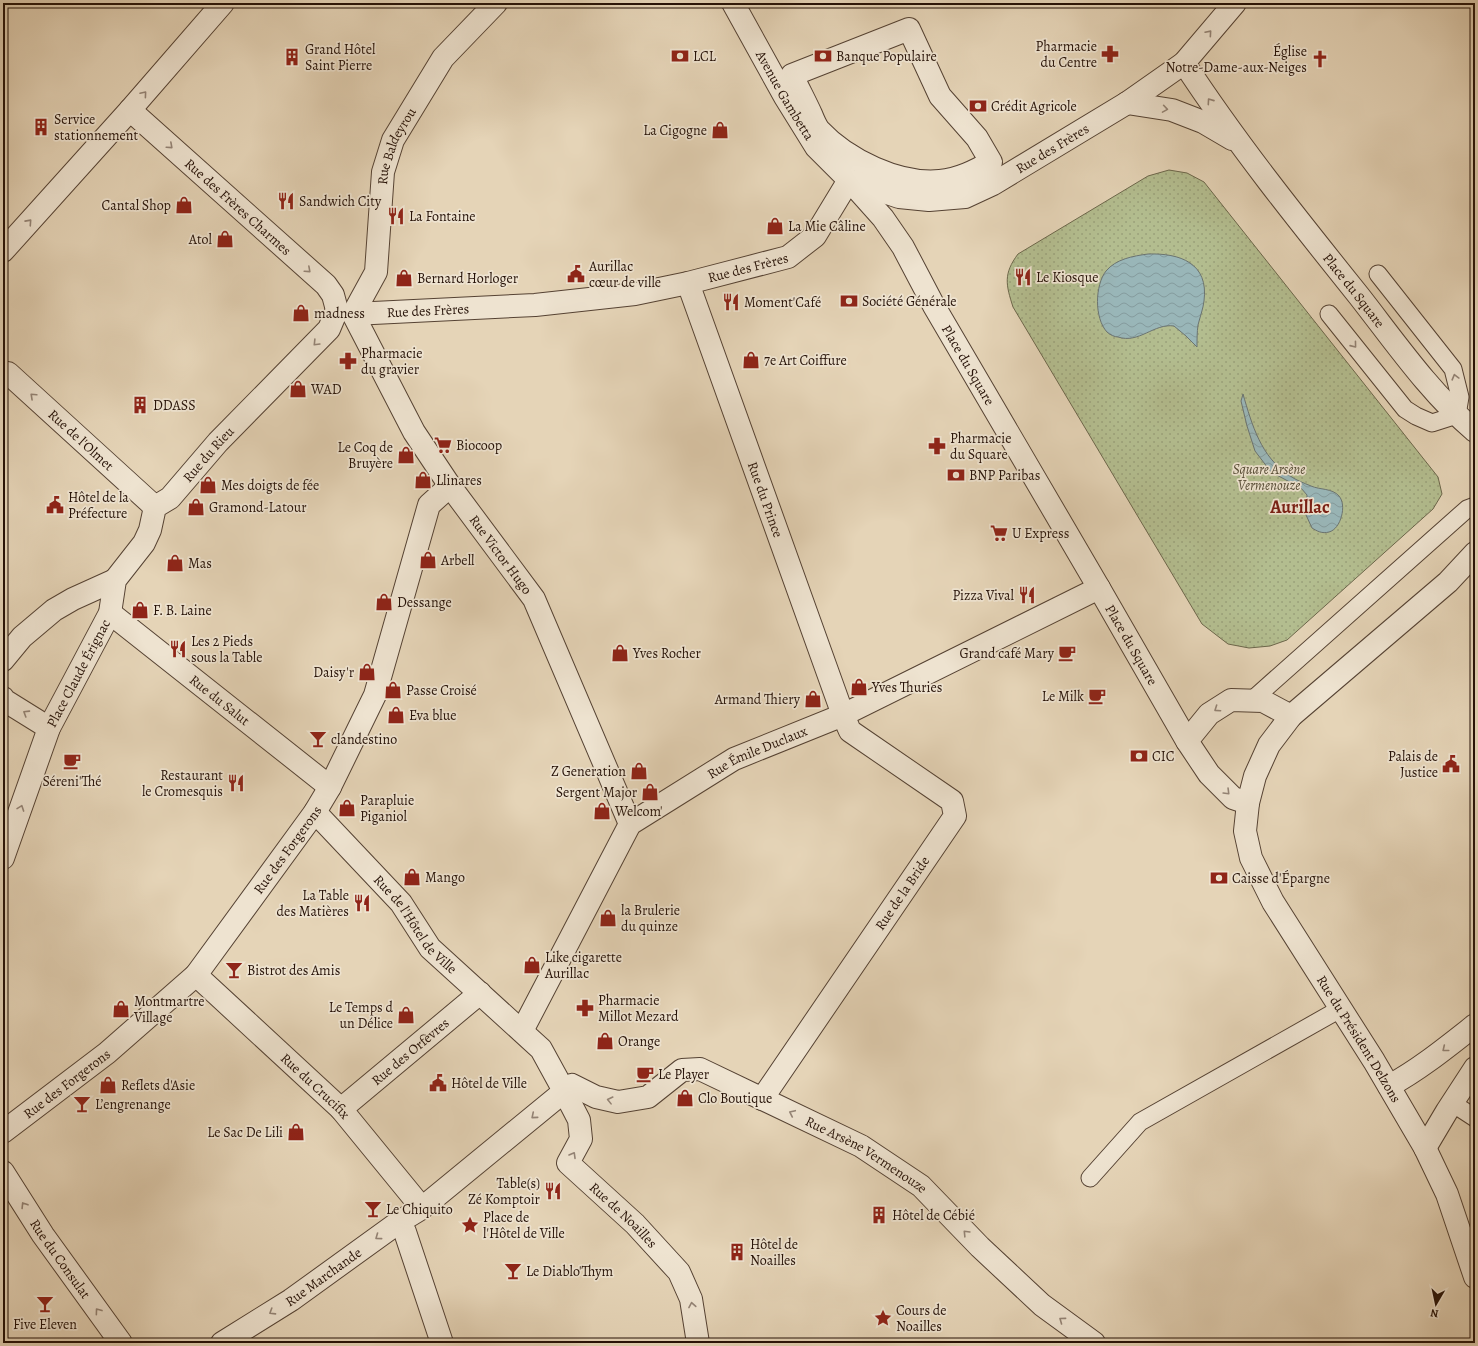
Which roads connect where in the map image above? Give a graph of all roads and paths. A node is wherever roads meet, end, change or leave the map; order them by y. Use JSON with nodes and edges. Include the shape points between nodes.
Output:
{"nodes":[{"id":1,"x":223,"y":3,"type":"edge"},
{"id":2,"x":496,"y":3,"type":"edge"},
{"id":3,"x":733,"y":3,"type":"edge"},
{"id":4,"x":1235,"y":3,"type":"edge"},
{"id":5,"x":909,"y":29,"type":"joint"},
{"id":6,"x":1184,"y":63,"type":"junction"},
{"id":7,"x":1127,"y":103,"type":"junction"},
{"id":8,"x":130,"y":110,"type":"junction"},
{"id":9,"x":1240,"y":145,"type":"junction"},
{"id":10,"x":849,"y":180,"type":"junction"},
{"id":11,"x":3,"y":251,"type":"edge"},
{"id":12,"x":1378,"y":274,"type":"dead end"},
{"id":13,"x":688,"y":284,"type":"junction"},
{"id":14,"x":345,"y":312,"type":"junction"},
{"id":15,"x":1329,"y":314,"type":"dead end"},
{"id":16,"x":8,"y":373,"type":"dead end"},
{"id":17,"x":1456,"y":415,"type":"junction"},
{"id":18,"x":1475,"y":431,"type":"edge"},
{"id":19,"x":450,"y":486,"type":"junction"},
{"id":20,"x":1475,"y":506,"type":"edge"},
{"id":21,"x":155,"y":507,"type":"junction"},
{"id":22,"x":1475,"y":553,"type":"edge"},
{"id":23,"x":115,"y":580,"type":"junction"},
{"id":24,"x":1099,"y":588,"type":"junction"},
{"id":25,"x":110,"y":613,"type":"junction"},
{"id":26,"x":3,"y":660,"type":"edge"},
{"id":27,"x":3,"y":698,"type":"edge"},
{"id":28,"x":1251,"y":701,"type":"junction"},
{"id":29,"x":843,"y":715,"type":"junction"},
{"id":30,"x":1291,"y":716,"type":"junction"},
{"id":31,"x":49,"y":728,"type":"junction"},
{"id":32,"x":1187,"y":741,"type":"junction"},
{"id":33,"x":330,"y":787,"type":"junction"},
{"id":34,"x":1248,"y":803,"type":"junction"},
{"id":35,"x":315,"y":812,"type":"junction"},
{"id":36,"x":630,"y":824,"type":"junction"},
{"id":37,"x":3,"y":858,"type":"edge"},
{"id":38,"x":196,"y":975,"type":"junction"},
{"id":39,"x":480,"y":994,"type":"junction"},
{"id":40,"x":1340,"y":1008,"type":"junction"},
{"id":41,"x":1475,"y":1024,"type":"edge"},
{"id":42,"x":522,"y":1031,"type":"junction"},
{"id":43,"x":1475,"y":1068,"type":"edge"},
{"id":44,"x":1389,"y":1086,"type":"junction"},
{"id":45,"x":564,"y":1091,"type":"junction"},
{"id":46,"x":762,"y":1099,"type":"junction"},
{"id":47,"x":1452,"y":1103,"type":"junction"},
{"id":48,"x":341,"y":1110,"type":"junction"},
{"id":49,"x":1475,"y":1118,"type":"edge"},
{"id":50,"x":3,"y":1132,"type":"edge"},
{"id":51,"x":1425,"y":1148,"type":"junction"},
{"id":52,"x":3,"y":1172,"type":"edge"},
{"id":53,"x":1090,"y":1178,"type":"dead end"},
{"id":54,"x":422,"y":1208,"type":"junction"},
{"id":55,"x":399,"y":1222,"type":"junction"},
{"id":56,"x":1475,"y":1277,"type":"edge"},
{"id":57,"x":121,"y":1343,"type":"edge"},
{"id":58,"x":222,"y":1343,"type":"edge"},
{"id":59,"x":442,"y":1343,"type":"edge"},
{"id":60,"x":698,"y":1343,"type":"edge"},
{"id":61,"x":1094,"y":1343,"type":"edge"}],
"edges":[{"from":8,"to":1,"type":"street","one_way":true},
{"from":2,"to":14,"type":"street","name":"Rue Baldeyrou","via":[[443,58],[393,140],[383,172],[376,272]]},
{"from":3,"to":10,"type":"street","name":"Avenue Gambetta","via":[[785,97],[816,146]]},
{"from":6,"to":4,"type":"street","one_way":true},
{"from":5,"to":5,"type":"street","via":[[940,96],[977,138],[991,162],[968,175],[940,181],[913,180],[879,171],[845,152],[818,129],[792,75]]},
{"from":6,"to":7,"type":"street"},
{"from":9,"to":6,"type":"street","name":"Place du Square","one_way":true},
{"from":7,"to":9,"type":"street","name":"Place du Square","one_way":true,"via":[[1172,110],[1221,131]]},
{"from":7,"to":10,"type":"street","name":"Rue des Frères","via":[[992,184],[965,197],[928,200],[899,197]]},
{"from":11,"to":8,"type":"street","one_way":true},
{"from":8,"to":14,"type":"street","name":"Rue des Frères Charmes","one_way":true,"via":[[326,285]]},
{"from":9,"to":17,"type":"street","name":"Place du Square"},
{"from":10,"to":13,"type":"street","name":"Rue des Frères","via":[[815,236],[788,256]]},
{"from":10,"to":24,"type":"street","name":"Place du Square","via":[[883,218],[903,247],[934,306]]},
{"from":17,"to":12,"type":"lane","one_way":true,"via":[[1460,397],[1453,370]]},
{"from":13,"to":14,"type":"street","name":"Rue des Frères","via":[[635,294],[535,305]]},
{"from":13,"to":29,"type":"street","name":"Rue du Prince"},
{"from":14,"to":19,"type":"street","name":"Rue Victor Hugo","via":[[414,432]]},
{"from":14,"to":21,"type":"street","name":"Rue du Rieu","one_way":true,"via":[[218,442],[170,498]]},
{"from":15,"to":17,"type":"lane","one_way":true,"via":[[1405,409],[1432,423]]},
{"from":21,"to":16,"type":"street","name":"Rue de l'Olmet","one_way":true},
{"from":17,"to":18,"type":"street","name":"Place du Square"},
{"from":19,"to":33,"type":"street","name":"Rue des Forgerons","via":[[429,505],[375,695]]},
{"from":19,"to":36,"type":"street","name":"Rue Victor Hugo","via":[[534,599]]},
{"from":20,"to":28,"type":"lane","via":[[1467,509]]},
{"from":21,"to":23,"type":"street","via":[[144,543]]},
{"from":22,"to":30,"type":"street","via":[[1448,582]]},
{"from":23,"to":25,"type":"street"},
{"from":23,"to":26,"type":"street","via":[[54,610],[22,637]]},
{"from":24,"to":29,"type":"street","name":"Rue Émile Duclaux"},
{"from":24,"to":32,"type":"street","name":"Place du Square"},
{"from":25,"to":31,"type":"street","name":"Place Claude Érignac"},
{"from":25,"to":33,"type":"street","name":"Rue du Salut"},
{"from":31,"to":27,"type":"street","name":"Place Claude Érignac","one_way":true},
{"from":28,"to":30,"type":"street","via":[[1263,702]]},
{"from":28,"to":32,"type":"street","one_way":true,"via":[[1231,700],[1209,714]]},
{"from":29,"to":36,"type":"street","name":"Rue Émile Duclaux","via":[[734,759]]},
{"from":29,"to":46,"type":"street","name":"Rue de la Bride","via":[[850,731],[952,801],[954,816]]},
{"from":30,"to":34,"type":"street","via":[[1269,745],[1255,776]]},
{"from":37,"to":31,"type":"street","one_way":true},
{"from":32,"to":34,"type":"street","name":"Place du Square","one_way":true,"via":[[1209,774],[1233,798]]},
{"from":33,"to":35,"type":"street","name":"Rue des Forgerons"},
{"from":34,"to":40,"type":"street","name":"Rue du Président Delzons","via":[[1245,831],[1251,858],[1273,902]]},
{"from":35,"to":38,"type":"street","name":"Rue des Forgerons"},
{"from":35,"to":39,"type":"street","name":"Rue de l'Hôtel de Ville","via":[[401,902],[430,948]]},
{"from":36,"to":42,"type":"street"},
{"from":38,"to":48,"type":"street","name":"Rue du Crucifix"},
{"from":38,"to":50,"type":"street","name":"Rue des Forgerons","via":[[107,1053]]},
{"from":39,"to":42,"type":"street","name":"Rue de l'Hôtel de Ville"},
{"from":39,"to":48,"type":"street","name":"Rue des Orfèvres"},
{"from":40,"to":44,"type":"street","name":"Rue du Président Delzons"},
{"from":40,"to":53,"type":"lane","via":[[1140,1122]]},
{"from":41,"to":44,"type":"street","one_way":true,"via":[[1441,1052]]},
{"from":42,"to":45,"type":"street","via":[[541,1049]]},
{"from":43,"to":47,"type":"street"},
{"from":44,"to":51,"type":"street","name":"Rue du Président Delzons"},
{"from":46,"to":45,"type":"street","name":"Rue Arsène Vermenouze","one_way":true,"via":[[700,1069],[682,1070],[648,1097],[618,1102],[596,1097],[572,1085]]},
{"from":45,"to":54,"type":"street","one_way":true},
{"from":60,"to":45,"type":"street","name":"Rue de Noailles","one_way":true,"via":[[691,1299],[679,1272],[635,1224],[568,1163],[582,1139],[579,1120]]},
{"from":61,"to":46,"type":"street","name":"Rue Arsène Vermenouze","one_way":true,"via":[[1042,1305],[980,1248],[921,1186],[861,1146]]},
{"from":47,"to":49,"type":"lane"},
{"from":47,"to":51,"type":"street"},
{"from":48,"to":54,"type":"street","name":"Rue du Crucifix"},
{"from":51,"to":56,"type":"street","name":"Rue du Président Delzons","via":[[1447,1194]]},
{"from":57,"to":52,"type":"street","name":"Rue du Consulat","one_way":true,"via":[[42,1235]]},
{"from":54,"to":55,"type":"street","name":"Rue Marchande"},
{"from":55,"to":58,"type":"street","name":"Rue Marchande","one_way":true,"via":[[291,1300]]},
{"from":55,"to":59,"type":"street","via":[[405,1232]]}]}
